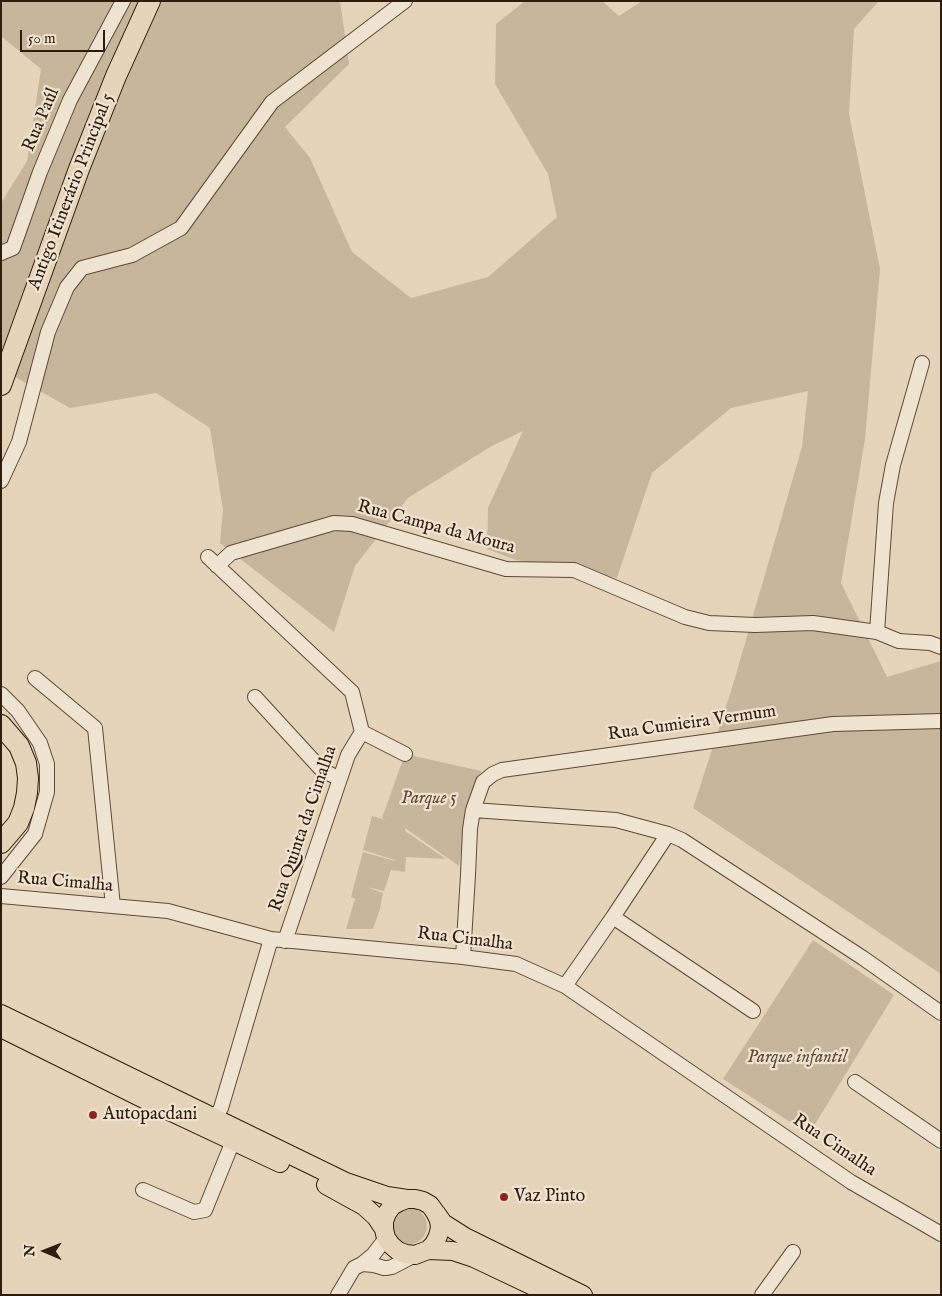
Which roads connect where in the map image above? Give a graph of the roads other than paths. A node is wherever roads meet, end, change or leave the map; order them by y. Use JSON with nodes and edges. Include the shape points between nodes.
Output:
{"nodes":[{"id":1,"x":123,"y":1,"type":"edge"},
{"id":2,"x":150,"y":1,"type":"edge"},
{"id":3,"x":405,"y":1,"type":"edge"},
{"id":4,"x":1,"y":253,"type":"edge"},
{"id":5,"x":922,"y":363,"type":"dead end"},
{"id":6,"x":1,"y":385,"type":"edge"},
{"id":7,"x":1,"y":481,"type":"edge"},
{"id":8,"x":877,"y":632,"type":"junction"},
{"id":9,"x":941,"y":647,"type":"edge"},
{"id":10,"x":36,"y":678,"type":"dead end"},
{"id":11,"x":1,"y":694,"type":"edge"},
{"id":12,"x":255,"y":696,"type":"dead end"},
{"id":13,"x":941,"y":722,"type":"edge"},
{"id":14,"x":1,"y":726,"type":"edge"},
{"id":15,"x":362,"y":732,"type":"junction"},
{"id":16,"x":1,"y":741,"type":"edge"},
{"id":17,"x":405,"y":754,"type":"dead end"},
{"id":18,"x":339,"y":779,"type":"junction"},
{"id":19,"x":473,"y":810,"type":"junction"},
{"id":20,"x":1,"y":828,"type":"edge"},
{"id":21,"x":668,"y":834,"type":"junction"},
{"id":22,"x":1,"y":843,"type":"edge"},
{"id":23,"x":1,"y":877,"type":"edge"},
{"id":24,"x":1,"y":896,"type":"edge"},
{"id":25,"x":113,"y":906,"type":"junction"},
{"id":26,"x":614,"y":917,"type":"junction"},
{"id":27,"x":278,"y":940,"type":"junction"},
{"id":28,"x":463,"y":957,"type":"junction"},
{"id":29,"x":566,"y":986,"type":"junction"},
{"id":30,"x":753,"y":1011,"type":"dead end"},
{"id":31,"x":941,"y":1013,"type":"edge"},
{"id":32,"x":1,"y":1014,"type":"edge"},
{"id":33,"x":1,"y":1028,"type":"edge"},
{"id":34,"x":855,"y":1082,"type":"dead end"},
{"id":35,"x":215,"y":1118,"type":"junction"},
{"id":36,"x":233,"y":1141,"type":"junction"},
{"id":37,"x":941,"y":1141,"type":"edge"},
{"id":38,"x":143,"y":1190,"type":"dead end"},
{"id":39,"x":407,"y":1199,"type":"junction"},
{"id":40,"x":436,"y":1212,"type":"junction"},
{"id":41,"x":385,"y":1234,"type":"junction"},
{"id":42,"x":941,"y":1234,"type":"edge"},
{"id":43,"x":421,"y":1252,"type":"junction"},
{"id":44,"x":793,"y":1252,"type":"dead end"},
{"id":45,"x":362,"y":1264,"type":"junction"},
{"id":46,"x":338,"y":1295,"type":"edge"},
{"id":47,"x":552,"y":1295,"type":"edge"},
{"id":48,"x":583,"y":1295,"type":"edge"},
{"id":49,"x":762,"y":1295,"type":"edge"}],
"edges":[{"from":1,"to":4,"type":"street","name":"Rua Paúl","via":[[70,100],[13,248]]},
{"from":2,"to":6,"type":"highway","name":"Antigo Itinerário Principal 5","via":[[79,169]]},
{"from":3,"to":7,"type":"street","via":[[272,102],[181,228],[132,255],[82,268],[67,287],[48,332],[19,442]]},
{"from":5,"to":8,"type":"street","via":[[893,465],[886,503]]},
{"from":8,"to":9,"type":"street","name":"Rua Campa da Moura","via":[[900,641]]},
{"from":8,"to":15,"type":"street","name":"Rua Campa da Moura","via":[[813,623],[709,623],[685,617],[574,570],[506,569],[352,524],[334,523],[212,561],[352,692]]},
{"from":10,"to":25,"type":"street","via":[[95,728]]},
{"from":11,"to":23,"type":"street","via":[[18,711],[40,743],[47,764],[47,792],[35,834]]},
{"from":12,"to":18,"type":"street","via":[[321,769]]},
{"from":13,"to":19,"type":"street","name":"Rua Cumieira Vermum","via":[[833,724],[502,770],[483,782]]},
{"from":14,"to":22,"type":"highway","via":[[18,746],[28,778],[24,808],[18,822]]},
{"from":15,"to":17,"type":"street"},
{"from":15,"to":18,"type":"street","name":"Rua Quinta da Cimalha"},
{"from":16,"to":20,"type":"highway","via":[[12,756],[18,779],[15,802]]},
{"from":18,"to":27,"type":"street","name":"Rua Quinta da Cimalha"},
{"from":19,"to":21,"type":"street","via":[[616,820]]},
{"from":19,"to":28,"type":"street","name":"Rua Cumieira Vermum"},
{"from":21,"to":26,"type":"street"},
{"from":21,"to":31,"type":"street","via":[[863,958]]},
{"from":24,"to":25,"type":"street","name":"Rua Cimalha"},
{"from":25,"to":27,"type":"street","name":"Rua Cimalha","via":[[168,911]]},
{"from":26,"to":29,"type":"street"},
{"from":26,"to":30,"type":"street"},
{"from":27,"to":28,"type":"street","name":"Rua Cimalha"},
{"from":27,"to":35,"type":"street","name":"Rua Quinta da Cimalha"},
{"from":28,"to":29,"type":"street","name":"Rua Cimalha","via":[[516,964]]},
{"from":29,"to":42,"type":"street","name":"Rua Cimalha","via":[[851,1182]]},
{"from":32,"to":35,"type":"main road"},
{"from":33,"to":36,"type":"main road"},
{"from":34,"to":37,"type":"street"},
{"from":35,"to":39,"type":"main road","via":[[346,1182]]},
{"from":36,"to":38,"type":"street","via":[[205,1210],[194,1212]]},
{"from":36,"to":41,"type":"main road","via":[[364,1206],[376,1217]]},
{"from":39,"to":40,"type":"main road","via":[[423,1201]]},
{"from":39,"to":41,"type":"main road","via":[[392,1206],[387,1213]]},
{"from":40,"to":43,"type":"main road","via":[[440,1228],[438,1236],[434,1244]]},
{"from":40,"to":48,"type":"main road","via":[[444,1223],[464,1237]]},
{"from":41,"to":43,"type":"main road","via":[[398,1251],[406,1254]]},
{"from":41,"to":45,"type":"street","via":[[373,1255]]},
{"from":43,"to":45,"type":"street","via":[[392,1267]]},
{"from":43,"to":47,"type":"main road","via":[[453,1251]]},
{"from":44,"to":49,"type":"street"},
{"from":45,"to":46,"type":"street","via":[[354,1268]]}]}
